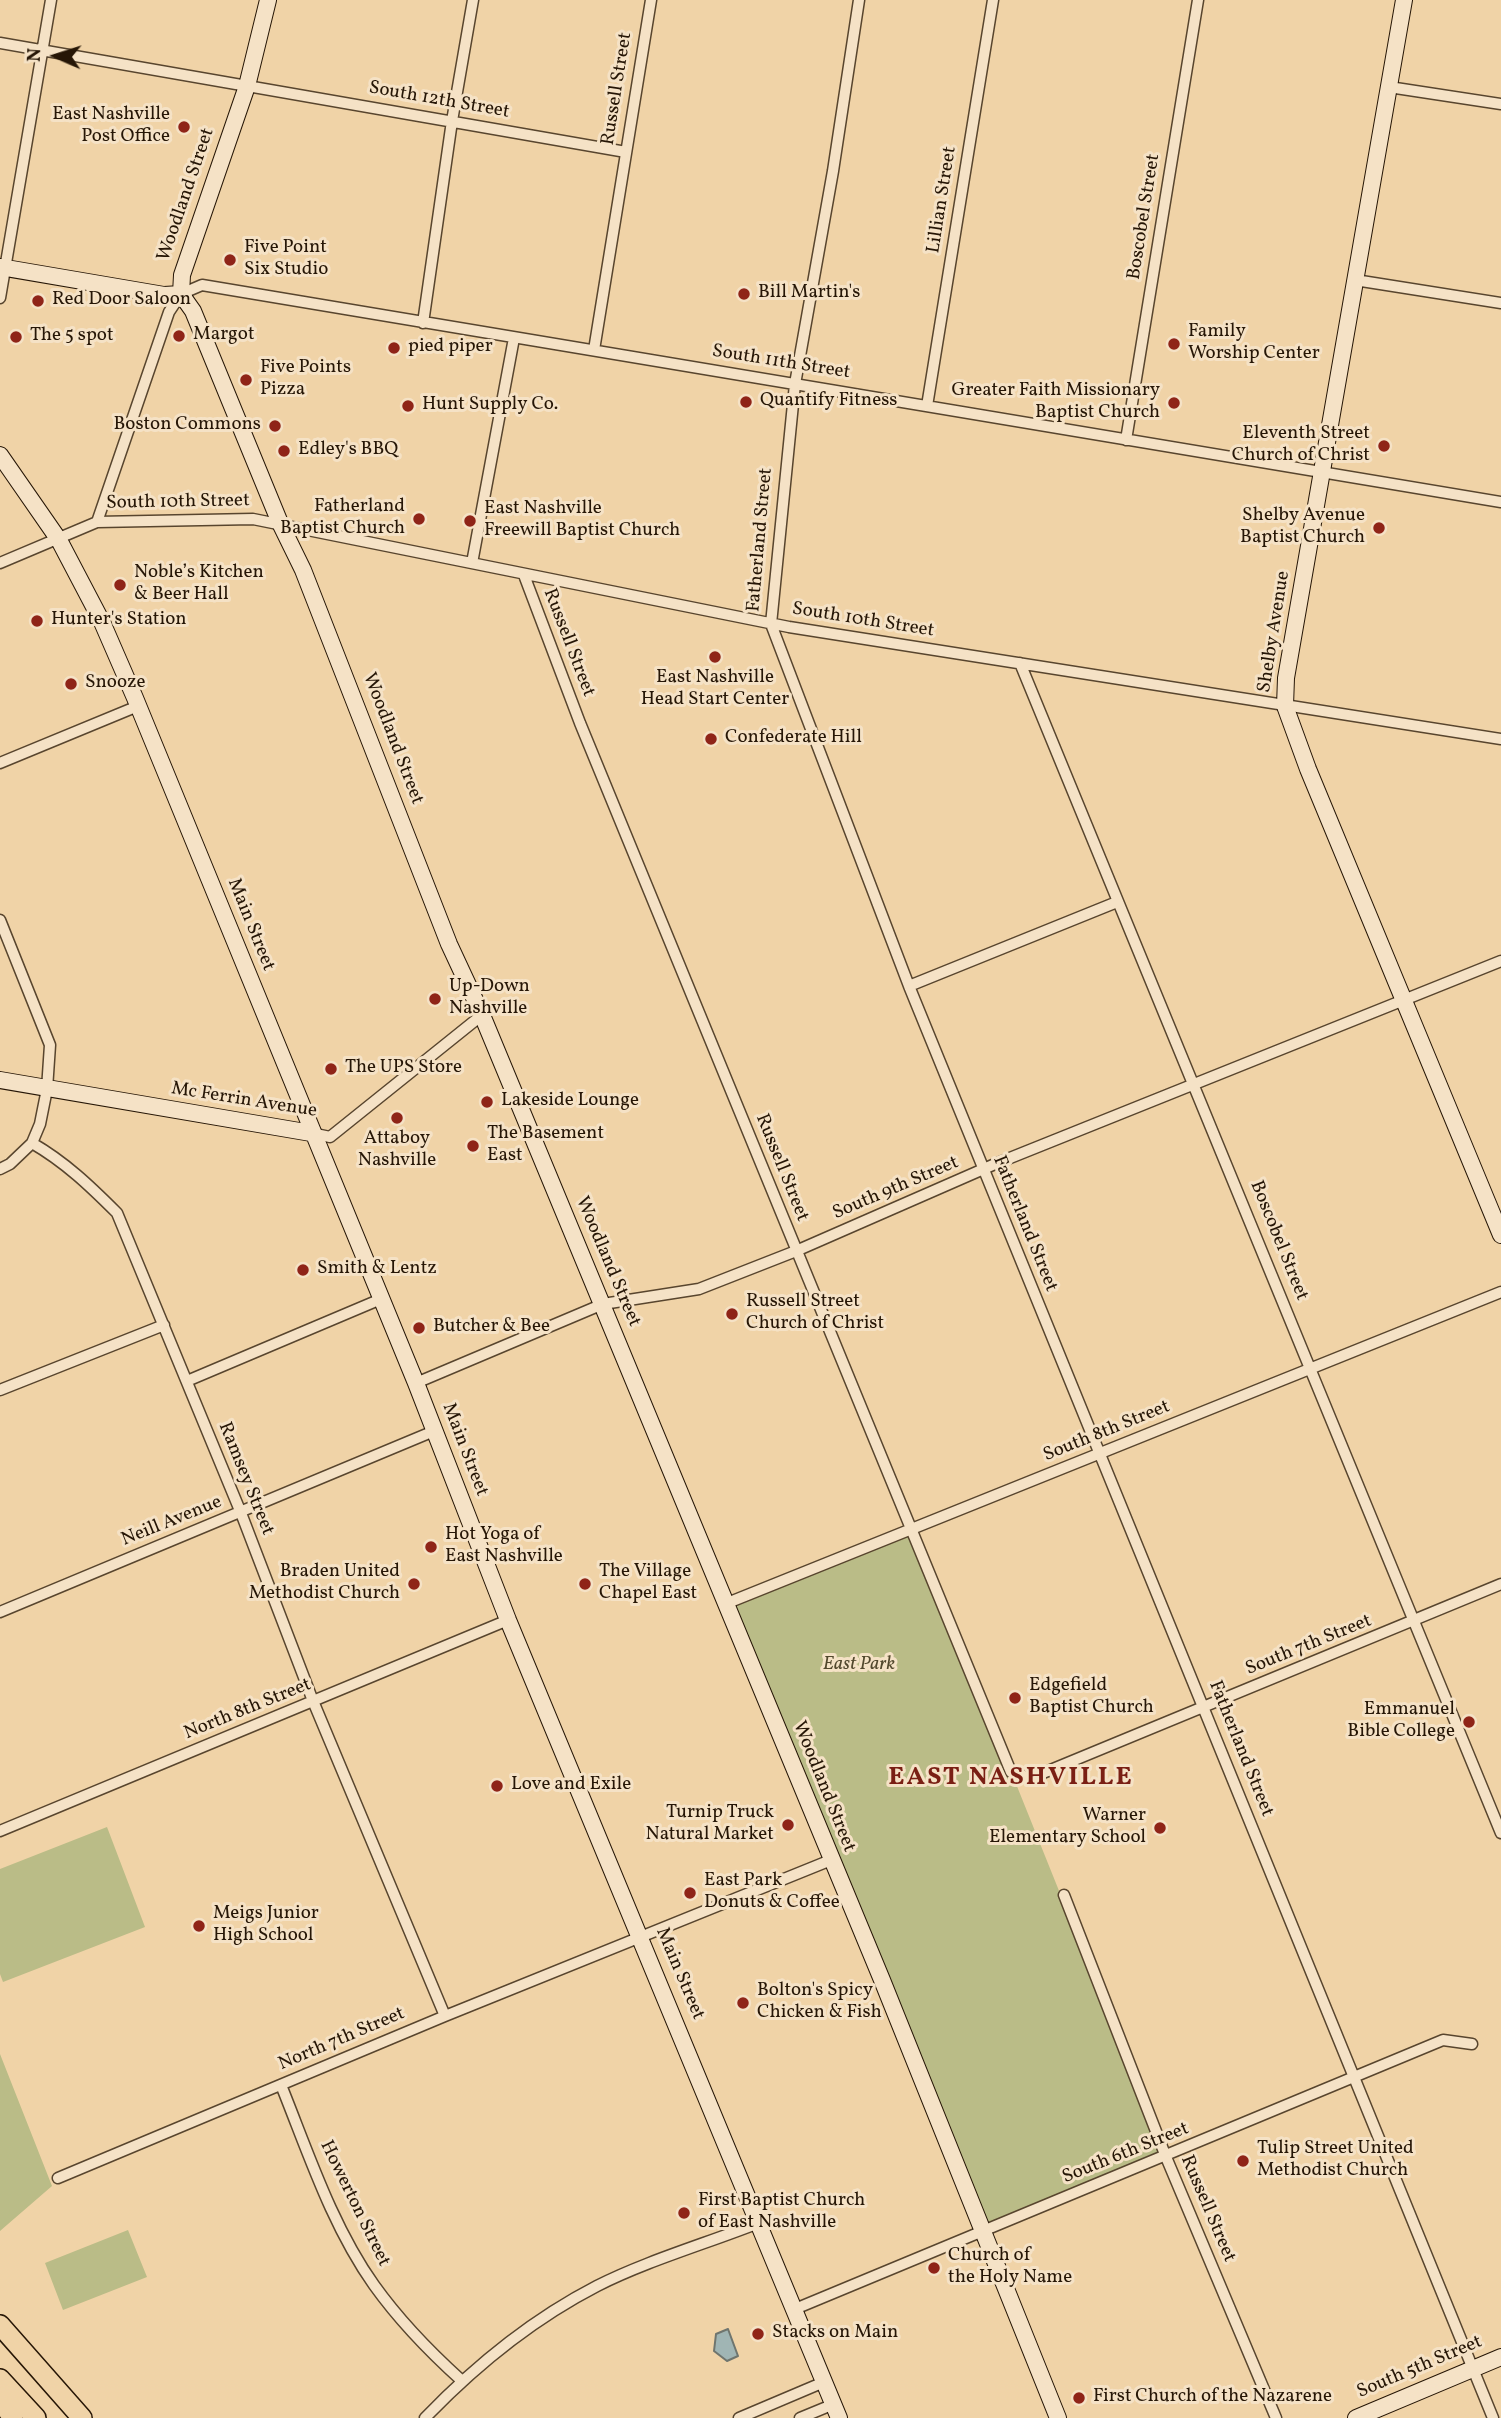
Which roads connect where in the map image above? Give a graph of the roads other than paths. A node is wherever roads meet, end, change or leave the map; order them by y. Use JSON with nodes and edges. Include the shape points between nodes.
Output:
{"nodes":[{"id":1,"x":51,"y":0,"type":"edge"},
{"id":2,"x":268,"y":0,"type":"edge"},
{"id":3,"x":473,"y":0,"type":"edge"},
{"id":4,"x":651,"y":0,"type":"edge"},
{"id":5,"x":859,"y":0,"type":"edge"},
{"id":6,"x":993,"y":0,"type":"edge"},
{"id":7,"x":1198,"y":0,"type":"edge"},
{"id":8,"x":1404,"y":0,"type":"edge"},
{"id":9,"x":0,"y":43,"type":"edge"},
{"id":10,"x":43,"y":49,"type":"junction"},
{"id":11,"x":247,"y":86,"type":"junction"},
{"id":12,"x":1389,"y":87,"type":"junction"},
{"id":13,"x":1501,"y":104,"type":"edge"},
{"id":14,"x":452,"y":121,"type":"junction"},
{"id":15,"x":626,"y":152,"type":"junction"},
{"id":16,"x":3,"y":267,"type":"edge"},
{"id":17,"x":1356,"y":280,"type":"junction"},
{"id":18,"x":181,"y":294,"type":"junction"},
{"id":19,"x":0,"y":298,"type":"edge"},
{"id":20,"x":1501,"y":303,"type":"edge"},
{"id":21,"x":423,"y":323,"type":"junction"},
{"id":22,"x":514,"y":338,"type":"junction"},
{"id":23,"x":594,"y":350,"type":"junction"},
{"id":24,"x":795,"y":384,"type":"junction"},
{"id":25,"x":927,"y":406,"type":"junction"},
{"id":26,"x":1126,"y":440,"type":"junction"},
{"id":27,"x":0,"y":455,"type":"edge"},
{"id":28,"x":1322,"y":474,"type":"junction"},
{"id":29,"x":1501,"y":502,"type":"edge"},
{"id":30,"x":97,"y":522,"type":"junction"},
{"id":31,"x":280,"y":523,"type":"junction"},
{"id":32,"x":59,"y":540,"type":"junction"},
{"id":33,"x":0,"y":563,"type":"edge"},
{"id":34,"x":472,"y":563,"type":"junction"},
{"id":35,"x":524,"y":575,"type":"junction"},
{"id":36,"x":771,"y":624,"type":"junction"},
{"id":37,"x":1020,"y":663,"type":"junction"},
{"id":38,"x":138,"y":706,"type":"junction"},
{"id":39,"x":1285,"y":706,"type":"junction"},
{"id":40,"x":1501,"y":739,"type":"edge"},
{"id":41,"x":0,"y":763,"type":"edge"},
{"id":42,"x":1117,"y":902,"type":"junction"},
{"id":43,"x":0,"y":920,"type":"edge"},
{"id":44,"x":1501,"y":961,"type":"edge"},
{"id":45,"x":909,"y":986,"type":"junction"},
{"id":46,"x":1406,"y":1001,"type":"junction"},
{"id":47,"x":482,"y":1015,"type":"junction"},
{"id":48,"x":0,"y":1080,"type":"edge"},
{"id":49,"x":1195,"y":1084,"type":"junction"},
{"id":50,"x":47,"y":1089,"type":"junction"},
{"id":51,"x":311,"y":1133,"type":"junction"},
{"id":52,"x":32,"y":1143,"type":"junction"},
{"id":53,"x":0,"y":1169,"type":"edge"},
{"id":54,"x":983,"y":1171,"type":"junction"},
{"id":55,"x":1501,"y":1236,"type":"edge"},
{"id":56,"x":796,"y":1251,"type":"junction"},
{"id":57,"x":1501,"y":1292,"type":"edge"},
{"id":58,"x":381,"y":1299,"type":"junction"},
{"id":59,"x":603,"y":1304,"type":"junction"},
{"id":60,"x":164,"y":1325,"type":"junction"},
{"id":61,"x":1311,"y":1368,"type":"junction"},
{"id":62,"x":187,"y":1381,"type":"junction"},
{"id":63,"x":416,"y":1383,"type":"junction"},
{"id":64,"x":0,"y":1390,"type":"edge"},
{"id":65,"x":434,"y":1431,"type":"junction"},
{"id":66,"x":1100,"y":1453,"type":"junction"},
{"id":67,"x":241,"y":1514,"type":"junction"},
{"id":68,"x":914,"y":1530,"type":"junction"},
{"id":69,"x":1501,"y":1584,"type":"edge"},
{"id":70,"x":725,"y":1604,"type":"junction"},
{"id":71,"x":0,"y":1612,"type":"edge"},
{"id":72,"x":508,"y":1620,"type":"junction"},
{"id":73,"x":1416,"y":1621,"type":"junction"},
{"id":74,"x":313,"y":1702,"type":"junction"},
{"id":75,"x":1204,"y":1708,"type":"junction"},
{"id":76,"x":1011,"y":1772,"type":"joint"},
{"id":77,"x":0,"y":1831,"type":"edge"},
{"id":78,"x":1501,"y":1833,"type":"edge"},
{"id":79,"x":831,"y":1860,"type":"junction"},
{"id":80,"x":1064,"y":1895,"type":"dead end"},
{"id":81,"x":641,"y":1938,"type":"junction"},
{"id":82,"x":445,"y":2016,"type":"junction"},
{"id":83,"x":1472,"y":2044,"type":"dead end"},
{"id":84,"x":1354,"y":2078,"type":"junction"},
{"id":85,"x":281,"y":2085,"type":"junction"},
{"id":86,"x":1166,"y":2157,"type":"junction"},
{"id":87,"x":58,"y":2178,"type":"dead end"},
{"id":88,"x":761,"y":2222,"type":"junction"},
{"id":89,"x":981,"y":2231,"type":"junction"},
{"id":90,"x":795,"y":2308,"type":"junction"},
{"id":91,"x":0,"y":2325,"type":"edge"},
{"id":92,"x":1501,"y":2357,"type":"edge"},
{"id":93,"x":1474,"y":2370,"type":"junction"},
{"id":94,"x":0,"y":2379,"type":"edge"},
{"id":95,"x":461,"y":2380,"type":"junction"},
{"id":96,"x":824,"y":2382,"type":"junction"},
{"id":97,"x":0,"y":2400,"type":"edge"},
{"id":98,"x":836,"y":2411,"type":"edge"},
{"id":99,"x":13,"y":2418,"type":"edge"},
{"id":100,"x":36,"y":2418,"type":"edge"},
{"id":101,"x":82,"y":2418,"type":"edge"},
{"id":102,"x":425,"y":2418,"type":"edge"},
{"id":103,"x":739,"y":2418,"type":"edge"},
{"id":104,"x":800,"y":2418,"type":"edge"},
{"id":105,"x":1058,"y":2418,"type":"edge"},
{"id":106,"x":1276,"y":2418,"type":"edge"},
{"id":107,"x":1356,"y":2418,"type":"edge"},
{"id":108,"x":1493,"y":2418,"type":"edge"}],
"edges":[{"from":1,"to":10,"type":"street"},
{"from":2,"to":11,"type":"street","name":"Woodland Street"},
{"from":3,"to":14,"type":"street"},
{"from":4,"to":15,"type":"street","name":"Russell Street"},
{"from":5,"to":24,"type":"street","name":"Fatherland Street"},
{"from":6,"to":25,"type":"street","name":"Lillian Street"},
{"from":7,"to":26,"type":"street","name":"Boscobel Street"},
{"from":8,"to":12,"type":"street","name":"Shelby Avenue"},
{"from":9,"to":10,"type":"street","name":"South 12th Street"},
{"from":10,"to":11,"type":"street","name":"South 12th Street"},
{"from":10,"to":16,"type":"street"},
{"from":11,"to":14,"type":"street","name":"South 12th Street"},
{"from":11,"to":18,"type":"street","name":"Woodland Street","via":[[182,275]]},
{"from":12,"to":13,"type":"street"},
{"from":12,"to":17,"type":"street","name":"Shelby Avenue"},
{"from":14,"to":15,"type":"street","name":"South 12th Street"},
{"from":14,"to":21,"type":"street"},
{"from":15,"to":23,"type":"street","name":"Russell Street"},
{"from":16,"to":18,"type":"street","via":[[164,295]]},
{"from":16,"to":19,"type":"street"},
{"from":17,"to":20,"type":"street"},
{"from":17,"to":28,"type":"street","name":"Shelby Avenue"},
{"from":18,"to":21,"type":"street","name":"South 11th Street","via":[[202,285]]},
{"from":18,"to":30,"type":"street","via":[[169,312]]},
{"from":18,"to":31,"type":"street","name":"Woodland Street","via":[[193,311]]},
{"from":21,"to":22,"type":"street","name":"South 11th Street"},
{"from":22,"to":23,"type":"street","name":"South 11th Street"},
{"from":22,"to":34,"type":"street"},
{"from":23,"to":24,"type":"street","name":"South 11th Street"},
{"from":24,"to":25,"type":"street","name":"South 11th Street"},
{"from":24,"to":36,"type":"street","name":"Fatherland Street"},
{"from":25,"to":26,"type":"street","name":"South 11th Street"},
{"from":26,"to":28,"type":"street","name":"South 11th Street"},
{"from":27,"to":32,"type":"street","name":"Main Street"},
{"from":28,"to":29,"type":"street","name":"South 11th Street"},
{"from":28,"to":39,"type":"street","name":"Shelby Avenue"},
{"from":30,"to":31,"type":"street","name":"South 10th Street","via":[[253,519]]},
{"from":30,"to":32,"type":"street"},
{"from":31,"to":34,"type":"street","name":"South 10th Street"},
{"from":31,"to":47,"type":"street","name":"Woodland Street","via":[[303,570],[449,944]]},
{"from":32,"to":33,"type":"street"},
{"from":32,"to":38,"type":"street","name":"Main Street","via":[[102,622]]},
{"from":34,"to":35,"type":"street","name":"South 10th Street"},
{"from":35,"to":36,"type":"street","name":"South 10th Street"},
{"from":35,"to":56,"type":"street","name":"Russell Street"},
{"from":36,"to":37,"type":"street","name":"South 10th Street"},
{"from":36,"to":45,"type":"street","name":"Fatherland Street"},
{"from":37,"to":39,"type":"street","name":"South 10th Street"},
{"from":37,"to":42,"type":"street","name":"Boscobel Street"},
{"from":38,"to":41,"type":"street"},
{"from":38,"to":51,"type":"street","name":"Main Street"},
{"from":39,"to":40,"type":"street","name":"South 10th Street"},
{"from":39,"to":46,"type":"street","name":"Shelby Avenue"},
{"from":42,"to":45,"type":"street"},
{"from":42,"to":49,"type":"street","name":"Boscobel Street"},
{"from":43,"to":50,"type":"street","via":[[50,1045]]},
{"from":44,"to":46,"type":"street","name":"South 9th Street"},
{"from":45,"to":54,"type":"street","name":"Fatherland Street"},
{"from":46,"to":49,"type":"street","name":"South 9th Street"},
{"from":46,"to":55,"type":"street","name":"Shelby Avenue"},
{"from":47,"to":51,"type":"street","name":"Mc Ferrin Avenue","via":[[330,1137]]},
{"from":47,"to":59,"type":"street","name":"Woodland Street"},
{"from":48,"to":50,"type":"street","name":"Mc Ferrin Avenue"},
{"from":49,"to":54,"type":"street","name":"South 9th Street"},
{"from":49,"to":61,"type":"street","name":"Boscobel Street"},
{"from":50,"to":51,"type":"street","name":"Mc Ferrin Avenue"},
{"from":50,"to":52,"type":"street"},
{"from":51,"to":58,"type":"street","name":"Main Street"},
{"from":52,"to":53,"type":"street"},
{"from":52,"to":60,"type":"street","name":"Ramsey Street","via":[[85,1180],[117,1213]]},
{"from":54,"to":56,"type":"street","name":"South 9th Street"},
{"from":54,"to":66,"type":"street","name":"Fatherland Street"},
{"from":56,"to":59,"type":"street","name":"South 9th Street","via":[[699,1289]]},
{"from":56,"to":68,"type":"street","name":"Russell Street"},
{"from":57,"to":61,"type":"street","name":"South 8th Street"},
{"from":58,"to":62,"type":"street"},
{"from":58,"to":63,"type":"street","name":"Main Street"},
{"from":59,"to":63,"type":"street","name":"South 9th Street"},
{"from":59,"to":70,"type":"street","name":"Woodland Street"},
{"from":60,"to":62,"type":"street","name":"Ramsey Street"},
{"from":60,"to":64,"type":"street"},
{"from":61,"to":66,"type":"street","name":"South 8th Street"},
{"from":61,"to":73,"type":"street","name":"Boscobel Street"},
{"from":62,"to":67,"type":"street","name":"Ramsey Street"},
{"from":63,"to":65,"type":"street","name":"Main Street"},
{"from":65,"to":67,"type":"street","name":"Neill Avenue"},
{"from":65,"to":72,"type":"street","name":"Main Street"},
{"from":66,"to":68,"type":"street","name":"South 8th Street"},
{"from":66,"to":75,"type":"street","name":"Fatherland Street"},
{"from":67,"to":71,"type":"street","name":"Neill Avenue"},
{"from":67,"to":74,"type":"street","name":"Ramsey Street"},
{"from":68,"to":70,"type":"street","name":"South 8th Street"},
{"from":68,"to":76,"type":"street","name":"Russell Street"},
{"from":69,"to":73,"type":"street","name":"South 7th Street"},
{"from":70,"to":79,"type":"street","name":"Woodland Street"},
{"from":72,"to":74,"type":"street","name":"North 8th Street"},
{"from":72,"to":81,"type":"street","name":"Main Street"},
{"from":73,"to":75,"type":"street","name":"South 7th Street"},
{"from":73,"to":78,"type":"street","name":"Boscobel Street"},
{"from":74,"to":77,"type":"street","name":"North 8th Street"},
{"from":74,"to":82,"type":"street","name":"Ramsey Street"},
{"from":75,"to":76,"type":"street","name":"South 7th Street","via":[[1031,1778]]},
{"from":75,"to":84,"type":"street","name":"Fatherland Street"},
{"from":79,"to":81,"type":"street"},
{"from":79,"to":89,"type":"street","name":"Woodland Street"},
{"from":80,"to":86,"type":"street","name":"Russell Street"},
{"from":81,"to":82,"type":"street","name":"North 7th Street"},
{"from":81,"to":88,"type":"street","name":"Main Street"},
{"from":82,"to":85,"type":"street","name":"North 7th Street"},
{"from":83,"to":84,"type":"street","name":"South 6th Street","via":[[1443,2040]]},
{"from":84,"to":86,"type":"street","name":"South 6th Street"},
{"from":84,"to":93,"type":"street","name":"Fatherland Street"},
{"from":85,"to":87,"type":"street","name":"North 7th Street"},
{"from":85,"to":95,"type":"street","name":"Howerton Street","via":[[326,2193],[374,2285]]},
{"from":86,"to":89,"type":"street","name":"South 6th Street"},
{"from":86,"to":106,"type":"street","name":"Russell Street"},
{"from":88,"to":90,"type":"street","name":"Main Street"},
{"from":88,"to":95,"type":"street","via":[[598,2285],[523,2330]]},
{"from":89,"to":90,"type":"street","name":"South 6th Street"},
{"from":89,"to":105,"type":"street","name":"Woodland Street"},
{"from":90,"to":96,"type":"street","name":"Main Street"},
{"from":91,"to":101,"type":"highway"},
{"from":92,"to":93,"type":"street","name":"South 5th Street"},
{"from":93,"to":107,"type":"street","name":"South 5th Street"},
{"from":93,"to":108,"type":"street","name":"Fatherland Street"},
{"from":94,"to":100,"type":"highway"},
{"from":95,"to":102,"type":"street"},
{"from":96,"to":98,"type":"street","name":"Main Street"},
{"from":96,"to":103,"type":"street"},
{"from":97,"to":99,"type":"highway"},
{"from":98,"to":104,"type":"street"}]}
